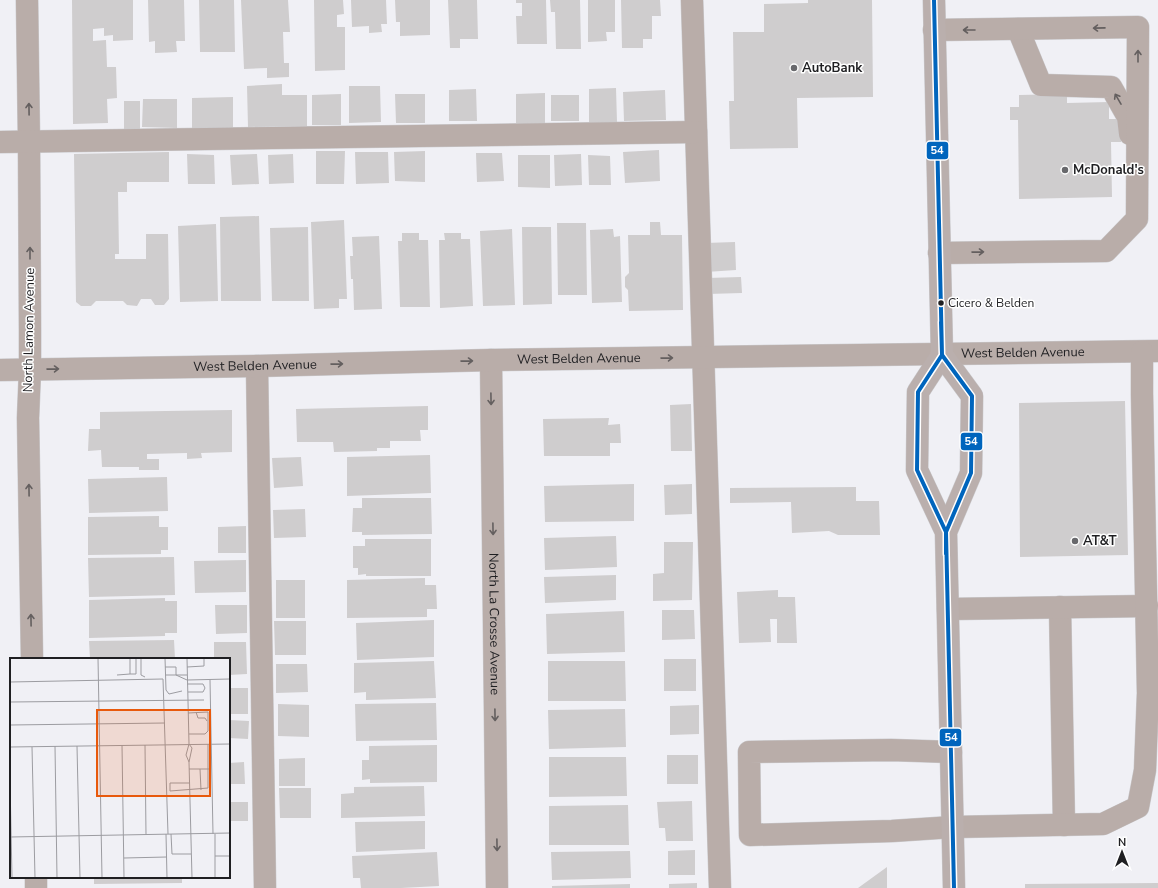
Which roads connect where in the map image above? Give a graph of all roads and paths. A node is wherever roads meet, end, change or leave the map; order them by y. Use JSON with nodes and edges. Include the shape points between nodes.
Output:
{"nodes":[{"id":1,"x":27,"y":0,"type":"edge"},
{"id":2,"x":692,"y":0,"type":"edge"},
{"id":3,"x":934,"y":0,"type":"edge"},
{"id":4,"x":1018,"y":29,"type":"junction"},
{"id":5,"x":934,"y":30,"type":"junction"},
{"id":6,"x":696,"y":132,"type":"junction"},
{"id":7,"x":0,"y":142,"type":"edge"},
{"id":8,"x":29,"y":142,"type":"junction"},
{"id":9,"x":1137,"y":218,"type":"junction"},
{"id":10,"x":939,"y":253,"type":"junction"},
{"id":11,"x":1150,"y":352,"type":"edge"},
{"id":12,"x":942,"y":355,"type":"junction"},
{"id":13,"x":703,"y":358,"type":"junction"},
{"id":14,"x":491,"y":360,"type":"junction"},
{"id":15,"x":257,"y":366,"type":"junction"},
{"id":16,"x":30,"y":369,"type":"junction"},
{"id":17,"x":0,"y":370,"type":"edge"},
{"id":18,"x":946,"y":532,"type":"junction"},
{"id":19,"x":1147,"y":606,"type":"junction"},
{"id":20,"x":1060,"y":607,"type":"junction"},
{"id":21,"x":948,"y":609,"type":"junction"},
{"id":22,"x":32,"y":658,"type":"edge"},
{"id":23,"x":951,"y":752,"type":"junction"},
{"id":24,"x":1064,"y":824,"type":"junction"},
{"id":25,"x":953,"y":827,"type":"junction"},
{"id":26,"x":265,"y":888,"type":"edge"},
{"id":27,"x":497,"y":888,"type":"edge"},
{"id":28,"x":720,"y":888,"type":"edge"},
{"id":29,"x":954,"y":888,"type":"edge"}],
"edges":[{"from":8,"to":1,"type":"street","name":"North Lamon Avenue","one_way":true},
{"from":2,"to":6,"type":"street"},
{"from":3,"to":5,"type":"main road"},
{"from":4,"to":5,"type":"street","one_way":true},
{"from":9,"to":4,"type":"street","one_way":true,"via":[[1128,118],[1111,87],[1041,85]]},
{"from":9,"to":4,"type":"street","one_way":true,"via":[[1138,27]]},
{"from":5,"to":10,"type":"main road"},
{"from":6,"to":8,"type":"street"},
{"from":6,"to":13,"type":"street"},
{"from":7,"to":8,"type":"street"},
{"from":16,"to":8,"type":"street","name":"North Lamon Avenue","one_way":true},
{"from":10,"to":9,"type":"street","one_way":true,"via":[[1106,251]]},
{"from":10,"to":12,"type":"main road"},
{"from":11,"to":12,"type":"street","name":"West Belden Avenue"},
{"from":11,"to":19,"type":"street","via":[[1142,394]]},
{"from":12,"to":13,"type":"street","name":"West Belden Avenue"},
{"from":12,"to":18,"type":"main road","via":[[918,392],[916,470]]},
{"from":12,"to":18,"type":"main road","via":[[972,396],[971,473]]},
{"from":14,"to":13,"type":"street","name":"West Belden Avenue","one_way":true},
{"from":13,"to":28,"type":"street"},
{"from":15,"to":14,"type":"street","name":"West Belden Avenue","one_way":true},
{"from":14,"to":27,"type":"street","name":"North La Crosse Avenue","one_way":true},
{"from":16,"to":15,"type":"street","name":"West Belden Avenue","one_way":true},
{"from":15,"to":26,"type":"street"},
{"from":16,"to":17,"type":"street","name":"West Belden Avenue"},
{"from":22,"to":16,"type":"street","name":"North Lamon Avenue","one_way":true,"via":[[28,418]]},
{"from":18,"to":21,"type":"main road"},
{"from":19,"to":20,"type":"street"},
{"from":19,"to":24,"type":"street","via":[[1148,693],[1145,770],[1138,807],[1103,824]]},
{"from":20,"to":21,"type":"street"},
{"from":20,"to":24,"type":"street"},
{"from":21,"to":23,"type":"main road"},
{"from":23,"to":25,"type":"main road"},
{"from":23,"to":25,"type":"street","via":[[749,752],[750,834]]},
{"from":24,"to":25,"type":"street"},
{"from":25,"to":29,"type":"main road"}]}
